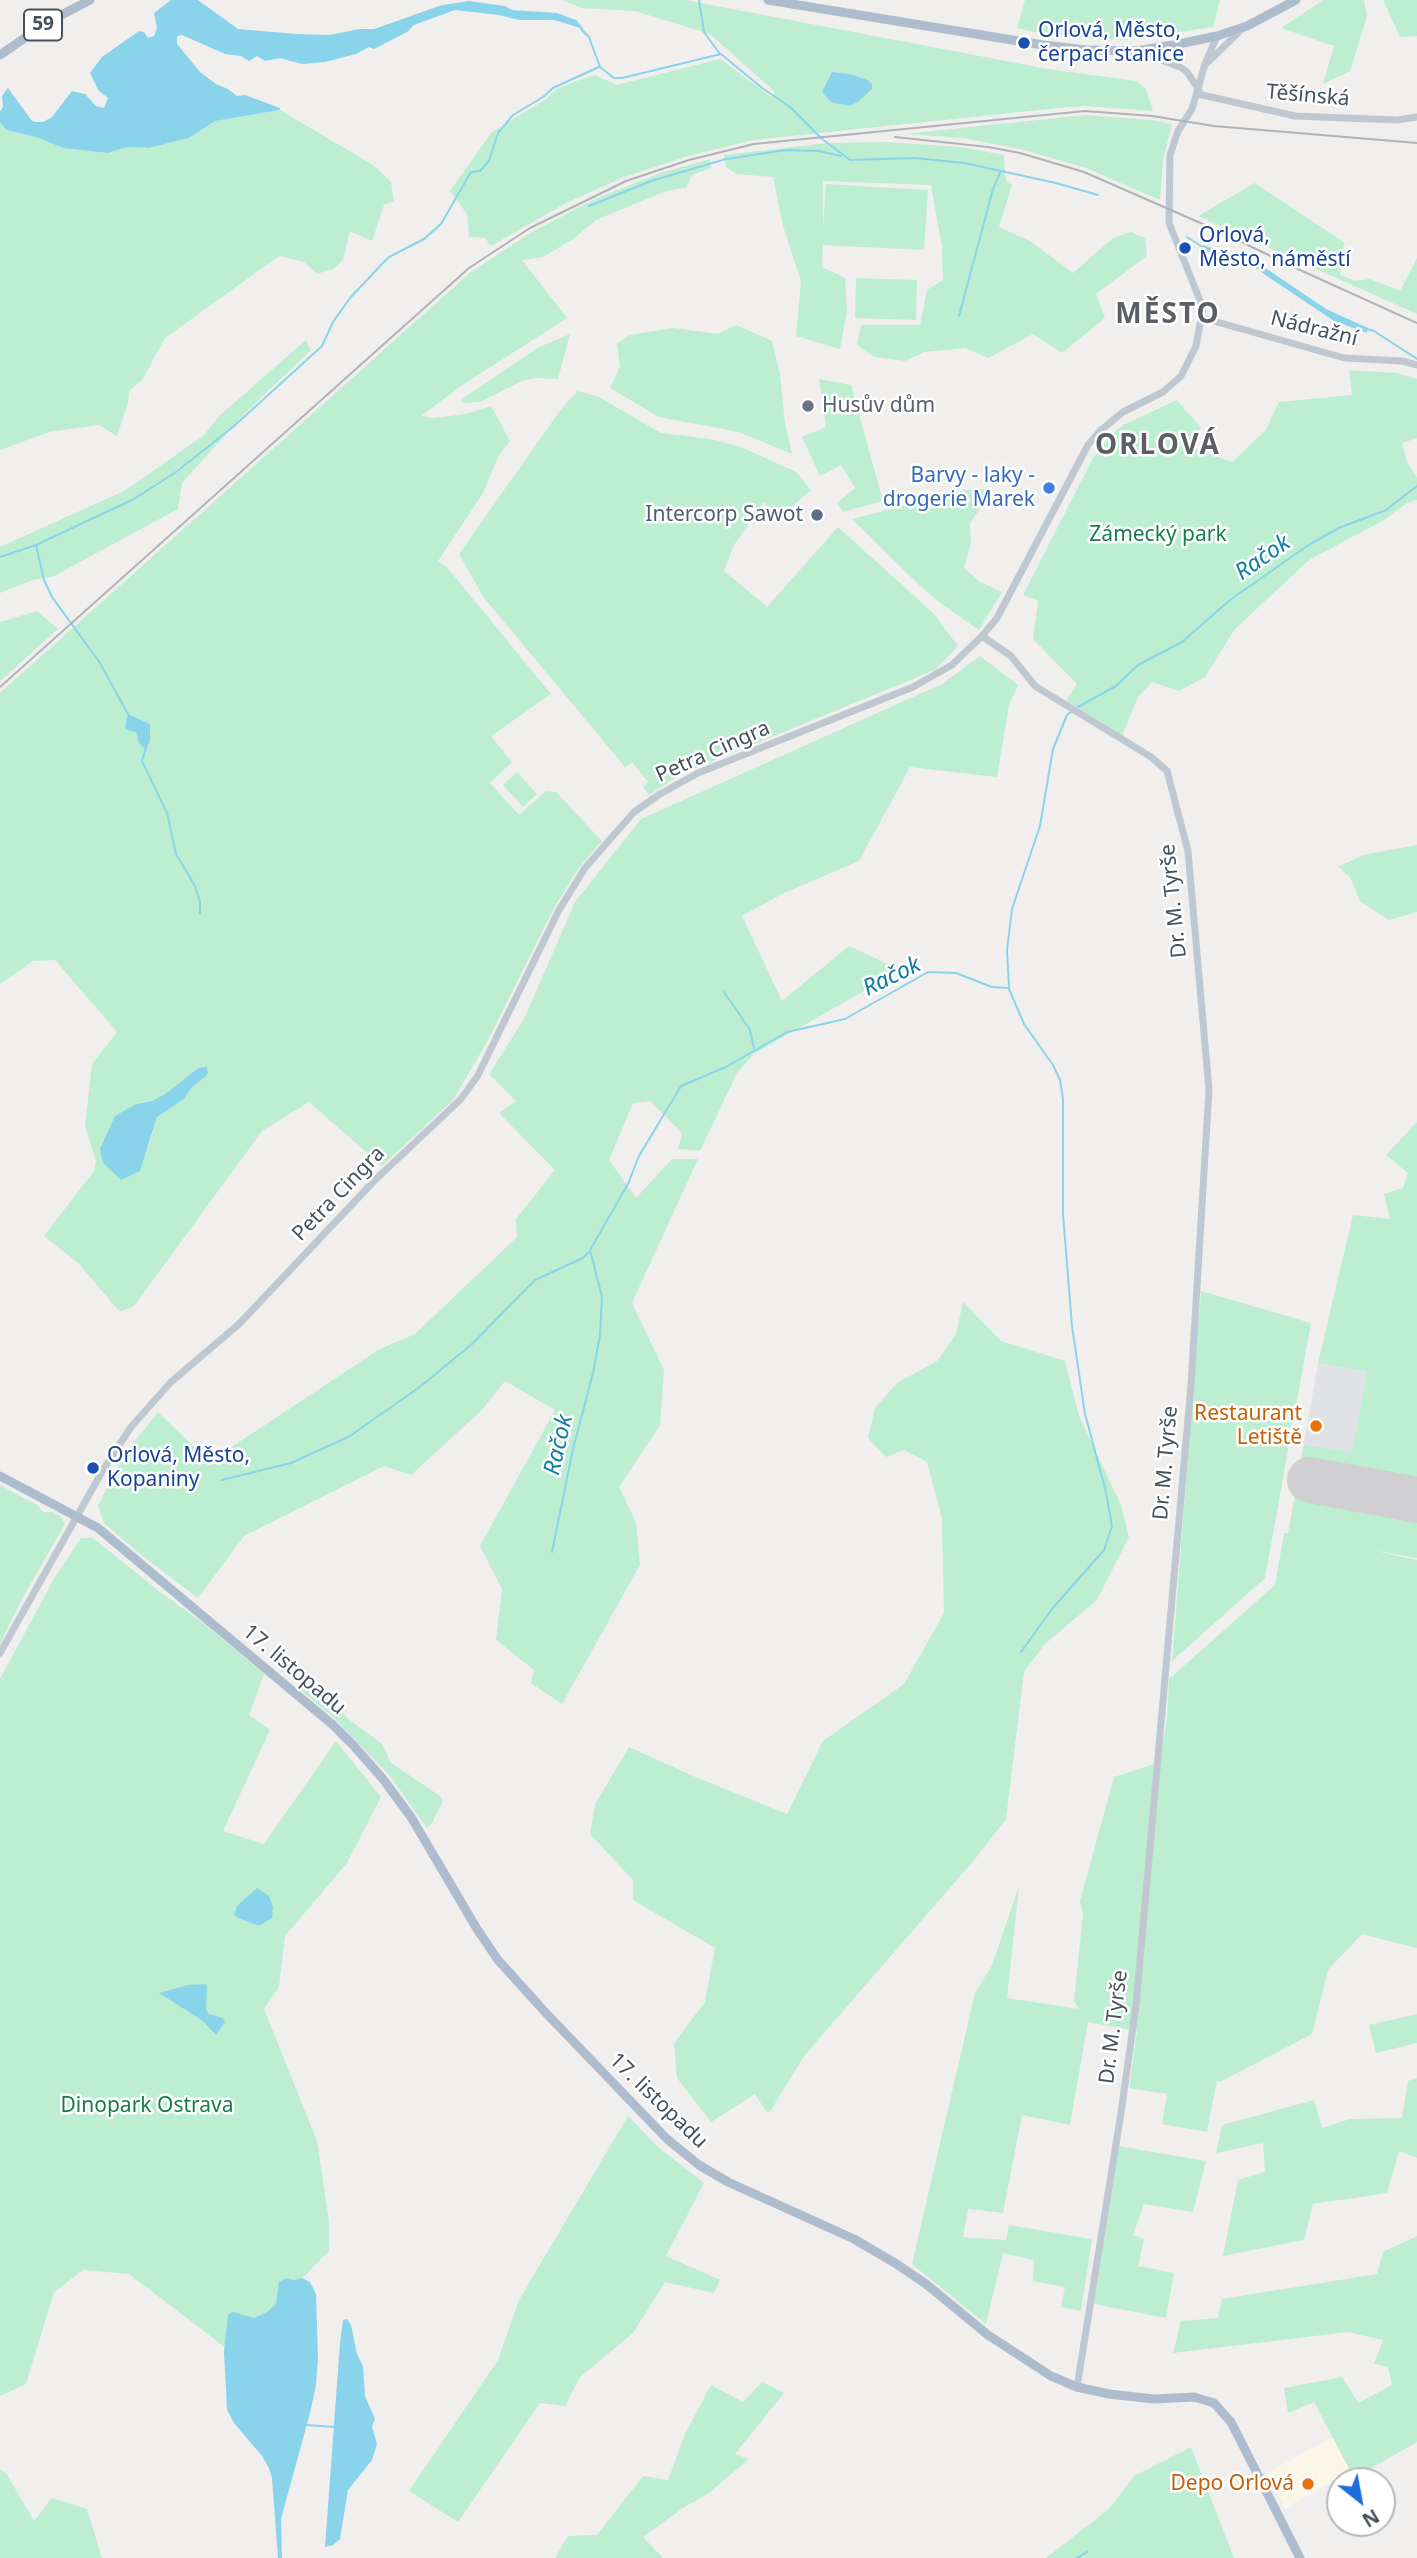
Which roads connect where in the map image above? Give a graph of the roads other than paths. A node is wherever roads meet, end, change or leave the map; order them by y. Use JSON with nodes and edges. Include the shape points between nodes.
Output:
{"nodes":[{"id":1,"x":90,"y":0,"type":"edge"},
{"id":2,"x":768,"y":0,"type":"edge"},
{"id":3,"x":1296,"y":0,"type":"edge"},
{"id":4,"x":1247,"y":26,"type":"junction"},
{"id":5,"x":1217,"y":36,"type":"junction"},
{"id":6,"x":1135,"y":51,"type":"junction"},
{"id":7,"x":0,"y":55,"type":"edge"},
{"id":8,"x":1205,"y":64,"type":"junction"},
{"id":9,"x":1198,"y":92,"type":"junction"},
{"id":10,"x":1417,"y":117,"type":"edge"},
{"id":11,"x":1203,"y":318,"type":"junction"},
{"id":12,"x":1417,"y":365,"type":"edge"},
{"id":13,"x":982,"y":636,"type":"junction"},
{"id":14,"x":0,"y":1476,"type":"edge"},
{"id":15,"x":77,"y":1516,"type":"junction"},
{"id":16,"x":0,"y":1653,"type":"edge"},
{"id":17,"x":1077,"y":2387,"type":"junction"},
{"id":18,"x":1300,"y":2558,"type":"edge"}],
"edges":[{"from":1,"to":7,"type":"main road","number":"59"},
{"from":2,"to":6,"type":"main road","via":[[1043,45]]},
{"from":3,"to":4,"type":"main road"},
{"from":4,"to":5,"type":"main road"},
{"from":4,"to":8,"type":"street"},
{"from":5,"to":6,"type":"main road"},
{"from":5,"to":8,"type":"street"},
{"from":6,"to":9,"type":"street","via":[[1180,67]]},
{"from":8,"to":9,"type":"street"},
{"from":9,"to":10,"type":"street","name":"Těšínská","via":[[1295,116]]},
{"from":9,"to":11,"type":"street","via":[[1170,155],[1169,223],[1200,298]]},
{"from":11,"to":12,"type":"street","name":"Nádražní","via":[[1344,358]]},
{"from":11,"to":13,"type":"street","name":"Petra Cingra","via":[[1181,376],[1155,397],[1123,412],[1088,445],[997,618]]},
{"from":13,"to":15,"type":"street","name":"Petra Cingra","via":[[926,682],[698,773],[634,812],[585,868],[559,911],[477,1077],[460,1100],[375,1180],[239,1324],[150,1404]]},
{"from":13,"to":17,"type":"street","name":"Dr. M. Tyrše","via":[[1011,656],[1035,686],[1167,771],[1188,851],[1209,1090],[1191,1385],[1136,2005]]},
{"from":14,"to":15,"type":"main road","name":"17. listopadu"},
{"from":15,"to":16,"type":"street","name":"Petra Cingra"},
{"from":15,"to":17,"type":"main road","name":"17. listopadu","via":[[98,1528],[353,1745],[411,1817],[498,1960],[667,2139],[728,2182],[895,2263],[1012,2352]]},
{"from":17,"to":18,"type":"main road","name":"17. listopadu","via":[[1118,2396],[1194,2397],[1214,2403],[1231,2422]]}]}
